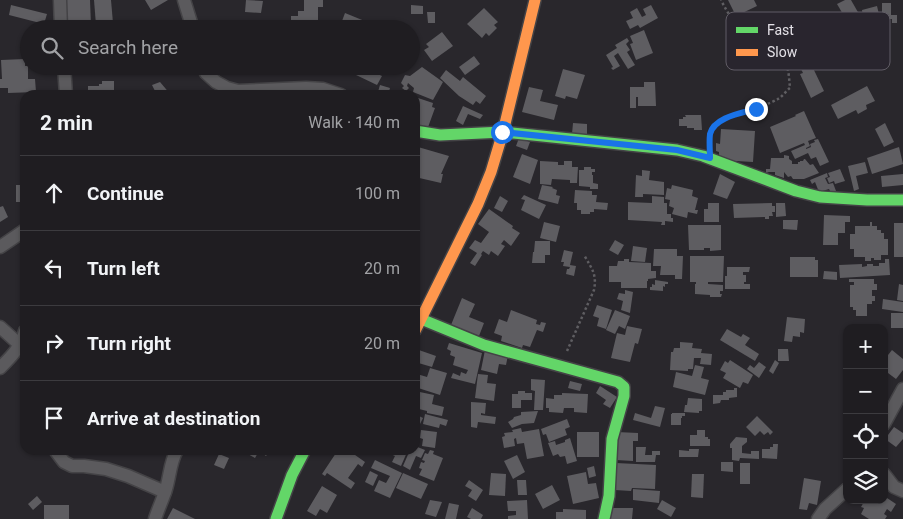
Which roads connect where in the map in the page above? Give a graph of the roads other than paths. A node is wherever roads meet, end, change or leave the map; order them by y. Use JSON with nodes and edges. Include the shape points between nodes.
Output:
{"nodes":[{"id":1,"x":60,"y":0,"type":"edge"},
{"id":2,"x":184,"y":0,"type":"edge"},
{"id":3,"x":535,"y":0,"type":"edge"},
{"id":4,"x":61,"y":20,"type":"edge"},
{"id":5,"x":190,"y":20,"type":"edge"},
{"id":6,"x":65,"y":75,"type":"edge"},
{"id":7,"x":208,"y":75,"type":"edge"},
{"id":8,"x":66,"y":90,"type":"edge"},
{"id":9,"x":234,"y":90,"type":"edge"},
{"id":10,"x":261,"y":90,"type":"edge"},
{"id":11,"x":326,"y":90,"type":"edge"},
{"id":12,"x":420,"y":132,"type":"edge"},
{"id":13,"x":502,"y":132,"type":"junction"},
{"id":14,"x":903,"y":200,"type":"edge"},
{"id":15,"x":20,"y":233,"type":"edge"},
{"id":16,"x":0,"y":246,"type":"edge"},
{"id":17,"x":421,"y":319,"type":"joint"},
{"id":18,"x":0,"y":328,"type":"edge"},
{"id":19,"x":20,"y":344,"type":"edge"},
{"id":20,"x":20,"y":349,"type":"edge"},
{"id":21,"x":0,"y":368,"type":"edge"},
{"id":22,"x":903,"y":389,"type":"edge"},
{"id":23,"x":888,"y":417,"type":"edge"},
{"id":24,"x":59,"y":455,"type":"edge"},
{"id":25,"x":174,"y":455,"type":"edge"},
{"id":26,"x":302,"y":455,"type":"edge"},
{"id":27,"x":888,"y":479,"type":"edge"},
{"id":28,"x":903,"y":491,"type":"edge"},
{"id":29,"x":165,"y":492,"type":"junction"},
{"id":30,"x":843,"y":493,"type":"edge"},
{"id":31,"x":155,"y":519,"type":"edge"},
{"id":32,"x":276,"y":519,"type":"edge"},
{"id":33,"x":604,"y":519,"type":"edge"},
{"id":34,"x":818,"y":519,"type":"edge"}],
"edges":[{"from":1,"to":4,"type":"street"},
{"from":2,"to":5,"type":"street"},
{"from":3,"to":13,"type":"street"},
{"from":6,"to":8,"type":"street"},
{"from":7,"to":9,"type":"street"},
{"from":10,"to":11,"type":"street"},
{"from":12,"to":13,"type":"street","via":[[440,135]]},
{"from":13,"to":14,"type":"street","via":[[677,150],[710,158],[820,197]]},
{"from":13,"to":17,"type":"street","via":[[478,204]]},
{"from":15,"to":16,"type":"street"},
{"from":17,"to":33,"type":"street","via":[[484,345],[618,382],[624,387],[612,439],[609,496]]},
{"from":18,"to":19,"type":"street"},
{"from":20,"to":21,"type":"street"},
{"from":22,"to":23,"type":"street"},
{"from":24,"to":29,"type":"street","via":[[72,466],[106,469]]},
{"from":25,"to":29,"type":"street"},
{"from":26,"to":32,"type":"street"},
{"from":27,"to":28,"type":"street"},
{"from":29,"to":31,"type":"street"},
{"from":30,"to":34,"type":"street"}]}
